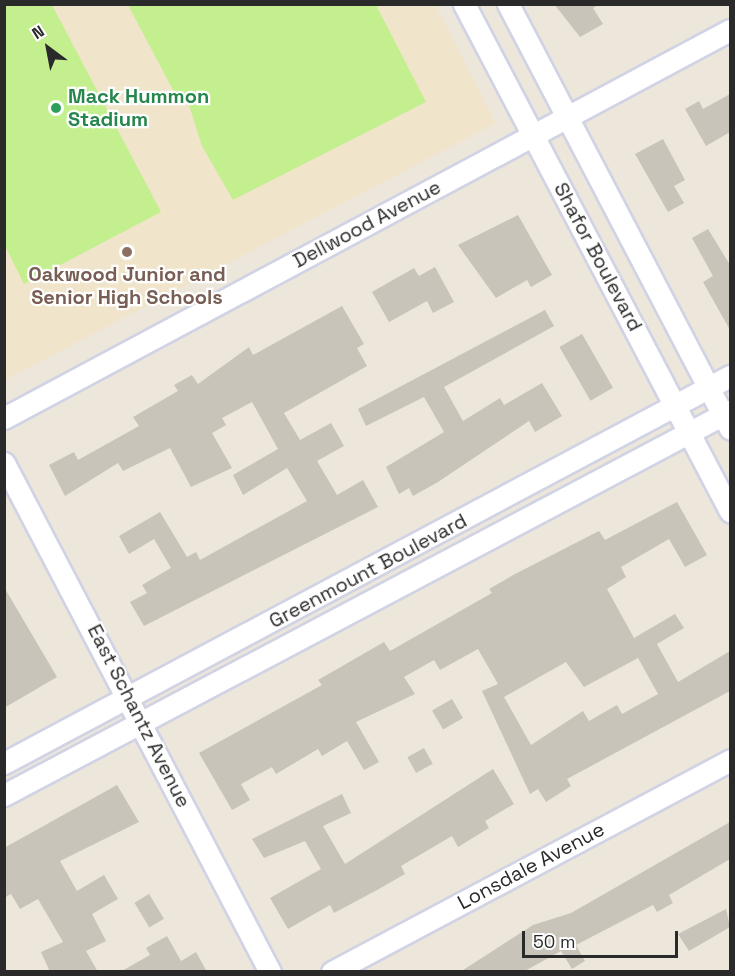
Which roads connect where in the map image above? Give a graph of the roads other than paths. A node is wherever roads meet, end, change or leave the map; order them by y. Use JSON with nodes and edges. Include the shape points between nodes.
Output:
{"nodes":[{"id":1,"x":464,"y":4,"type":"edge"},
{"id":2,"x":508,"y":4,"type":"edge"},
{"id":3,"x":730,"y":30,"type":"edge"},
{"id":4,"x":568,"y":117,"type":"junction"},
{"id":5,"x":533,"y":135,"type":"junction"},
{"id":6,"x":730,"y":376,"type":"edge"},
{"id":7,"x":708,"y":388,"type":"junction"},
{"id":8,"x":676,"y":406,"type":"junction"},
{"id":9,"x":4,"y":418,"type":"edge"},
{"id":10,"x":728,"y":419,"type":"edge"},
{"id":11,"x":690,"y":432,"type":"junction"},
{"id":12,"x":4,"y":463,"type":"edge"},
{"id":13,"x":730,"y":511,"type":"edge"},
{"id":14,"x":130,"y":698,"type":"junction"},
{"id":15,"x":142,"y":722,"type":"junction"},
{"id":16,"x":730,"y":760,"type":"edge"},
{"id":17,"x":4,"y":763,"type":"edge"},
{"id":18,"x":4,"y":795,"type":"edge"},
{"id":19,"x":270,"y":972,"type":"edge"},
{"id":20,"x":332,"y":972,"type":"edge"}],
"edges":[{"from":1,"to":5,"type":"street","name":"Shafor Boulevard"},
{"from":2,"to":4,"type":"street","name":"Shafor Boulevard"},
{"from":3,"to":4,"type":"street","name":"Dellwood Avenue"},
{"from":4,"to":5,"type":"street","name":"Dellwood Avenue"},
{"from":4,"to":7,"type":"street","name":"Shafor Boulevard"},
{"from":5,"to":8,"type":"street","name":"Shafor Boulevard"},
{"from":5,"to":9,"type":"street","name":"Dellwood Avenue"},
{"from":6,"to":7,"type":"street","name":"Greenmount Boulevard"},
{"from":7,"to":8,"type":"street","name":"Greenmount Boulevard"},
{"from":7,"to":10,"type":"street","name":"Shafor Boulevard"},
{"from":8,"to":11,"type":"street","name":"Shafor Boulevard"},
{"from":8,"to":14,"type":"street","name":"Greenmount Boulevard"},
{"from":10,"to":11,"type":"street","name":"Greenmount Boulevard"},
{"from":11,"to":13,"type":"street","name":"Shafor Boulevard"},
{"from":11,"to":15,"type":"street","name":"Greenmount Boulevard"},
{"from":12,"to":14,"type":"street","name":"East Schantz Avenue"},
{"from":14,"to":15,"type":"street","name":"East Schantz Avenue"},
{"from":14,"to":17,"type":"street","name":"Greenmount Boulevard"},
{"from":15,"to":18,"type":"street","name":"Greenmount Boulevard"},
{"from":15,"to":19,"type":"street","name":"East Schantz Avenue"},
{"from":16,"to":20,"type":"street","name":"Lonsdale Avenue"}]}
